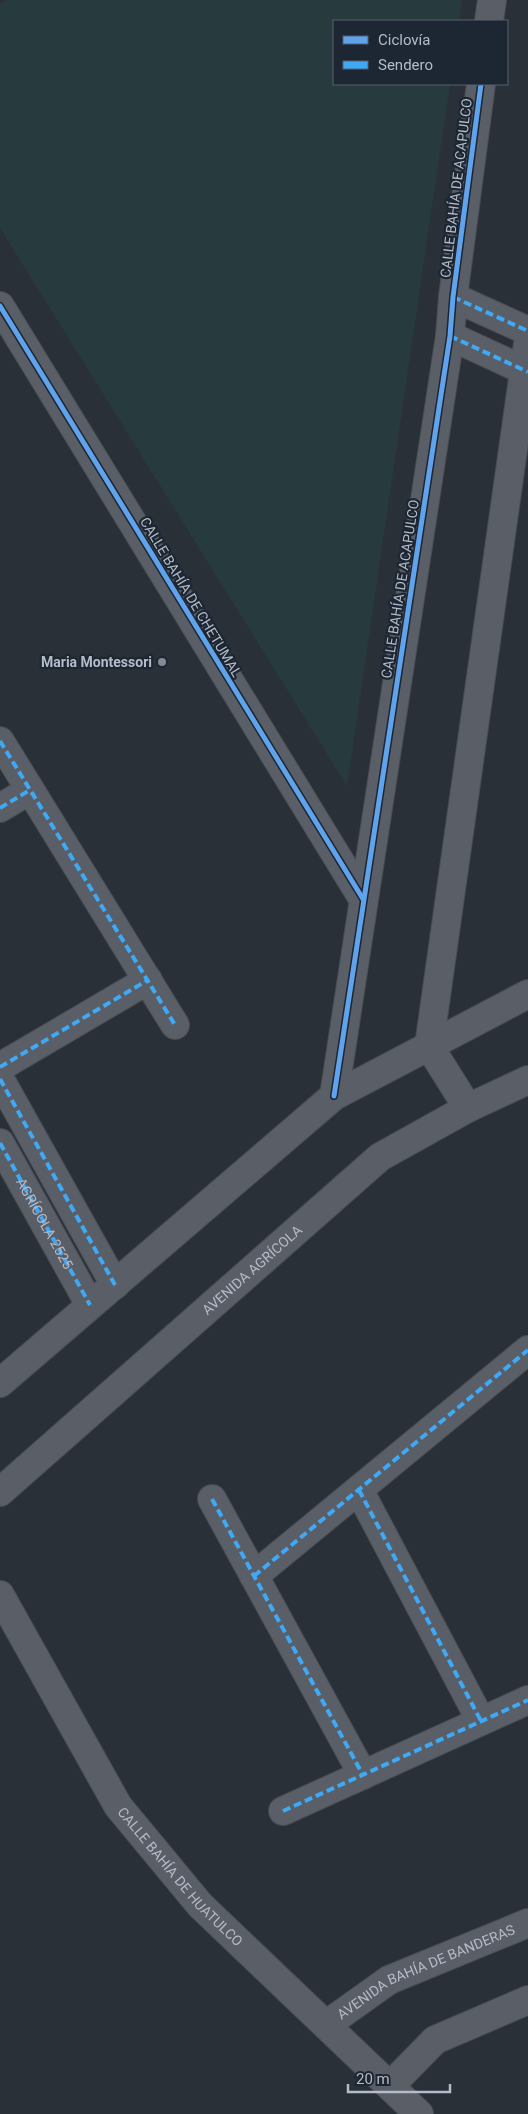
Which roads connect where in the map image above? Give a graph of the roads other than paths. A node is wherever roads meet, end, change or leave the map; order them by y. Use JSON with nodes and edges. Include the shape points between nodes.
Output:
{"nodes":[{"id":1,"x":492,"y":0,"type":"edge"},
{"id":2,"x":489,"y":20,"type":"edge"},
{"id":3,"x":481,"y":85,"type":"edge"},
{"id":4,"x":453,"y":297,"type":"junction"},
{"id":5,"x":0,"y":306,"type":"edge"},
{"id":6,"x":528,"y":331,"type":"edge"},
{"id":7,"x":450,"y":336,"type":"junction"},
{"id":8,"x":528,"y":343,"type":"edge"},
{"id":9,"x":525,"y":371,"type":"edge"},
{"id":10,"x":0,"y":741,"type":"edge"},
{"id":11,"x":30,"y":790,"type":"junction"},
{"id":12,"x":0,"y":808,"type":"edge"},
{"id":13,"x":363,"y":899,"type":"junction"},
{"id":14,"x":148,"y":980,"type":"junction"},
{"id":15,"x":528,"y":994,"type":"edge"},
{"id":16,"x":175,"y":1025,"type":"dead end"},
{"id":17,"x":429,"y":1046,"type":"junction"},
{"id":18,"x":0,"y":1067,"type":"edge"},
{"id":19,"x":0,"y":1079,"type":"edge"},
{"id":20,"x":528,"y":1080,"type":"edge"},
{"id":21,"x":334,"y":1096,"type":"junction"},
{"id":22,"x":468,"y":1108,"type":"junction"},
{"id":23,"x":0,"y":1143,"type":"edge"},
{"id":24,"x":115,"y":1284,"type":"junction"},
{"id":25,"x":90,"y":1305,"type":"junction"},
{"id":26,"x":528,"y":1350,"type":"edge"},
{"id":27,"x":0,"y":1383,"type":"edge"},
{"id":28,"x":359,"y":1490,"type":"junction"},
{"id":29,"x":0,"y":1492,"type":"edge"},
{"id":30,"x":212,"y":1499,"type":"dead end"},
{"id":31,"x":254,"y":1576,"type":"junction"},
{"id":32,"x":0,"y":1595,"type":"edge"},
{"id":33,"x":528,"y":1700,"type":"edge"},
{"id":34,"x":481,"y":1721,"type":"junction"},
{"id":35,"x":363,"y":1775,"type":"junction"},
{"id":36,"x":283,"y":1811,"type":"dead end"},
{"id":37,"x":528,"y":1923,"type":"edge"},
{"id":38,"x":528,"y":2000,"type":"edge"},
{"id":39,"x":326,"y":2025,"type":"junction"},
{"id":40,"x":391,"y":2085,"type":"junction"},
{"id":41,"x":419,"y":2114,"type":"edge"}],
"edges":[{"from":1,"to":2,"type":"street"},
{"from":3,"to":4,"type":"street","name":"CALLE BAHÍA DE ACAPULCO"},
{"from":4,"to":6,"type":"street"},
{"from":4,"to":7,"type":"street","name":"CALLE BAHÍA DE ACAPULCO"},
{"from":5,"to":13,"type":"street","name":"CALLE BAHÍA DE CHETUMAL"},
{"from":7,"to":9,"type":"street"},
{"from":7,"to":13,"type":"street","name":"CALLE BAHÍA DE ACAPULCO"},
{"from":8,"to":9,"type":"street"},
{"from":9,"to":17,"type":"street"},
{"from":10,"to":11,"type":"street"},
{"from":11,"to":12,"type":"street"},
{"from":11,"to":14,"type":"street"},
{"from":13,"to":21,"type":"street","name":"CALLE BAHÍA DE ACAPULCO"},
{"from":14,"to":16,"type":"street"},
{"from":14,"to":18,"type":"street"},
{"from":15,"to":17,"type":"street"},
{"from":17,"to":21,"type":"street"},
{"from":17,"to":22,"type":"street"},
{"from":19,"to":24,"type":"street"},
{"from":20,"to":22,"type":"street","name":"AVENIDA AGRÍCOLA"},
{"from":21,"to":24,"type":"street"},
{"from":22,"to":29,"type":"street","name":"AVENIDA AGRÍCOLA","via":[[380,1157]]},
{"from":23,"to":25,"type":"street","name":"AGRÍCOLA 2525"},
{"from":24,"to":25,"type":"street"},
{"from":25,"to":27,"type":"street"},
{"from":26,"to":28,"type":"street"},
{"from":28,"to":31,"type":"street"},
{"from":28,"to":34,"type":"street"},
{"from":30,"to":31,"type":"street"},
{"from":31,"to":35,"type":"street"},
{"from":32,"to":39,"type":"street","name":"CALLE BAHÍA DE HUATULCO","via":[[118,1806],[200,1905]]},
{"from":33,"to":34,"type":"street"},
{"from":34,"to":35,"type":"street"},
{"from":35,"to":36,"type":"street"},
{"from":37,"to":39,"type":"street","name":"AVENIDA BAHÍA DE BANDERAS","via":[[390,1980]]},
{"from":38,"to":40,"type":"street","via":[[434,2040]]},
{"from":39,"to":40,"type":"street","name":"CALLE BAHÍA DE HUATULCO"},
{"from":40,"to":41,"type":"street","name":"CALLE BAHÍA DE HUATULCO"}]}
